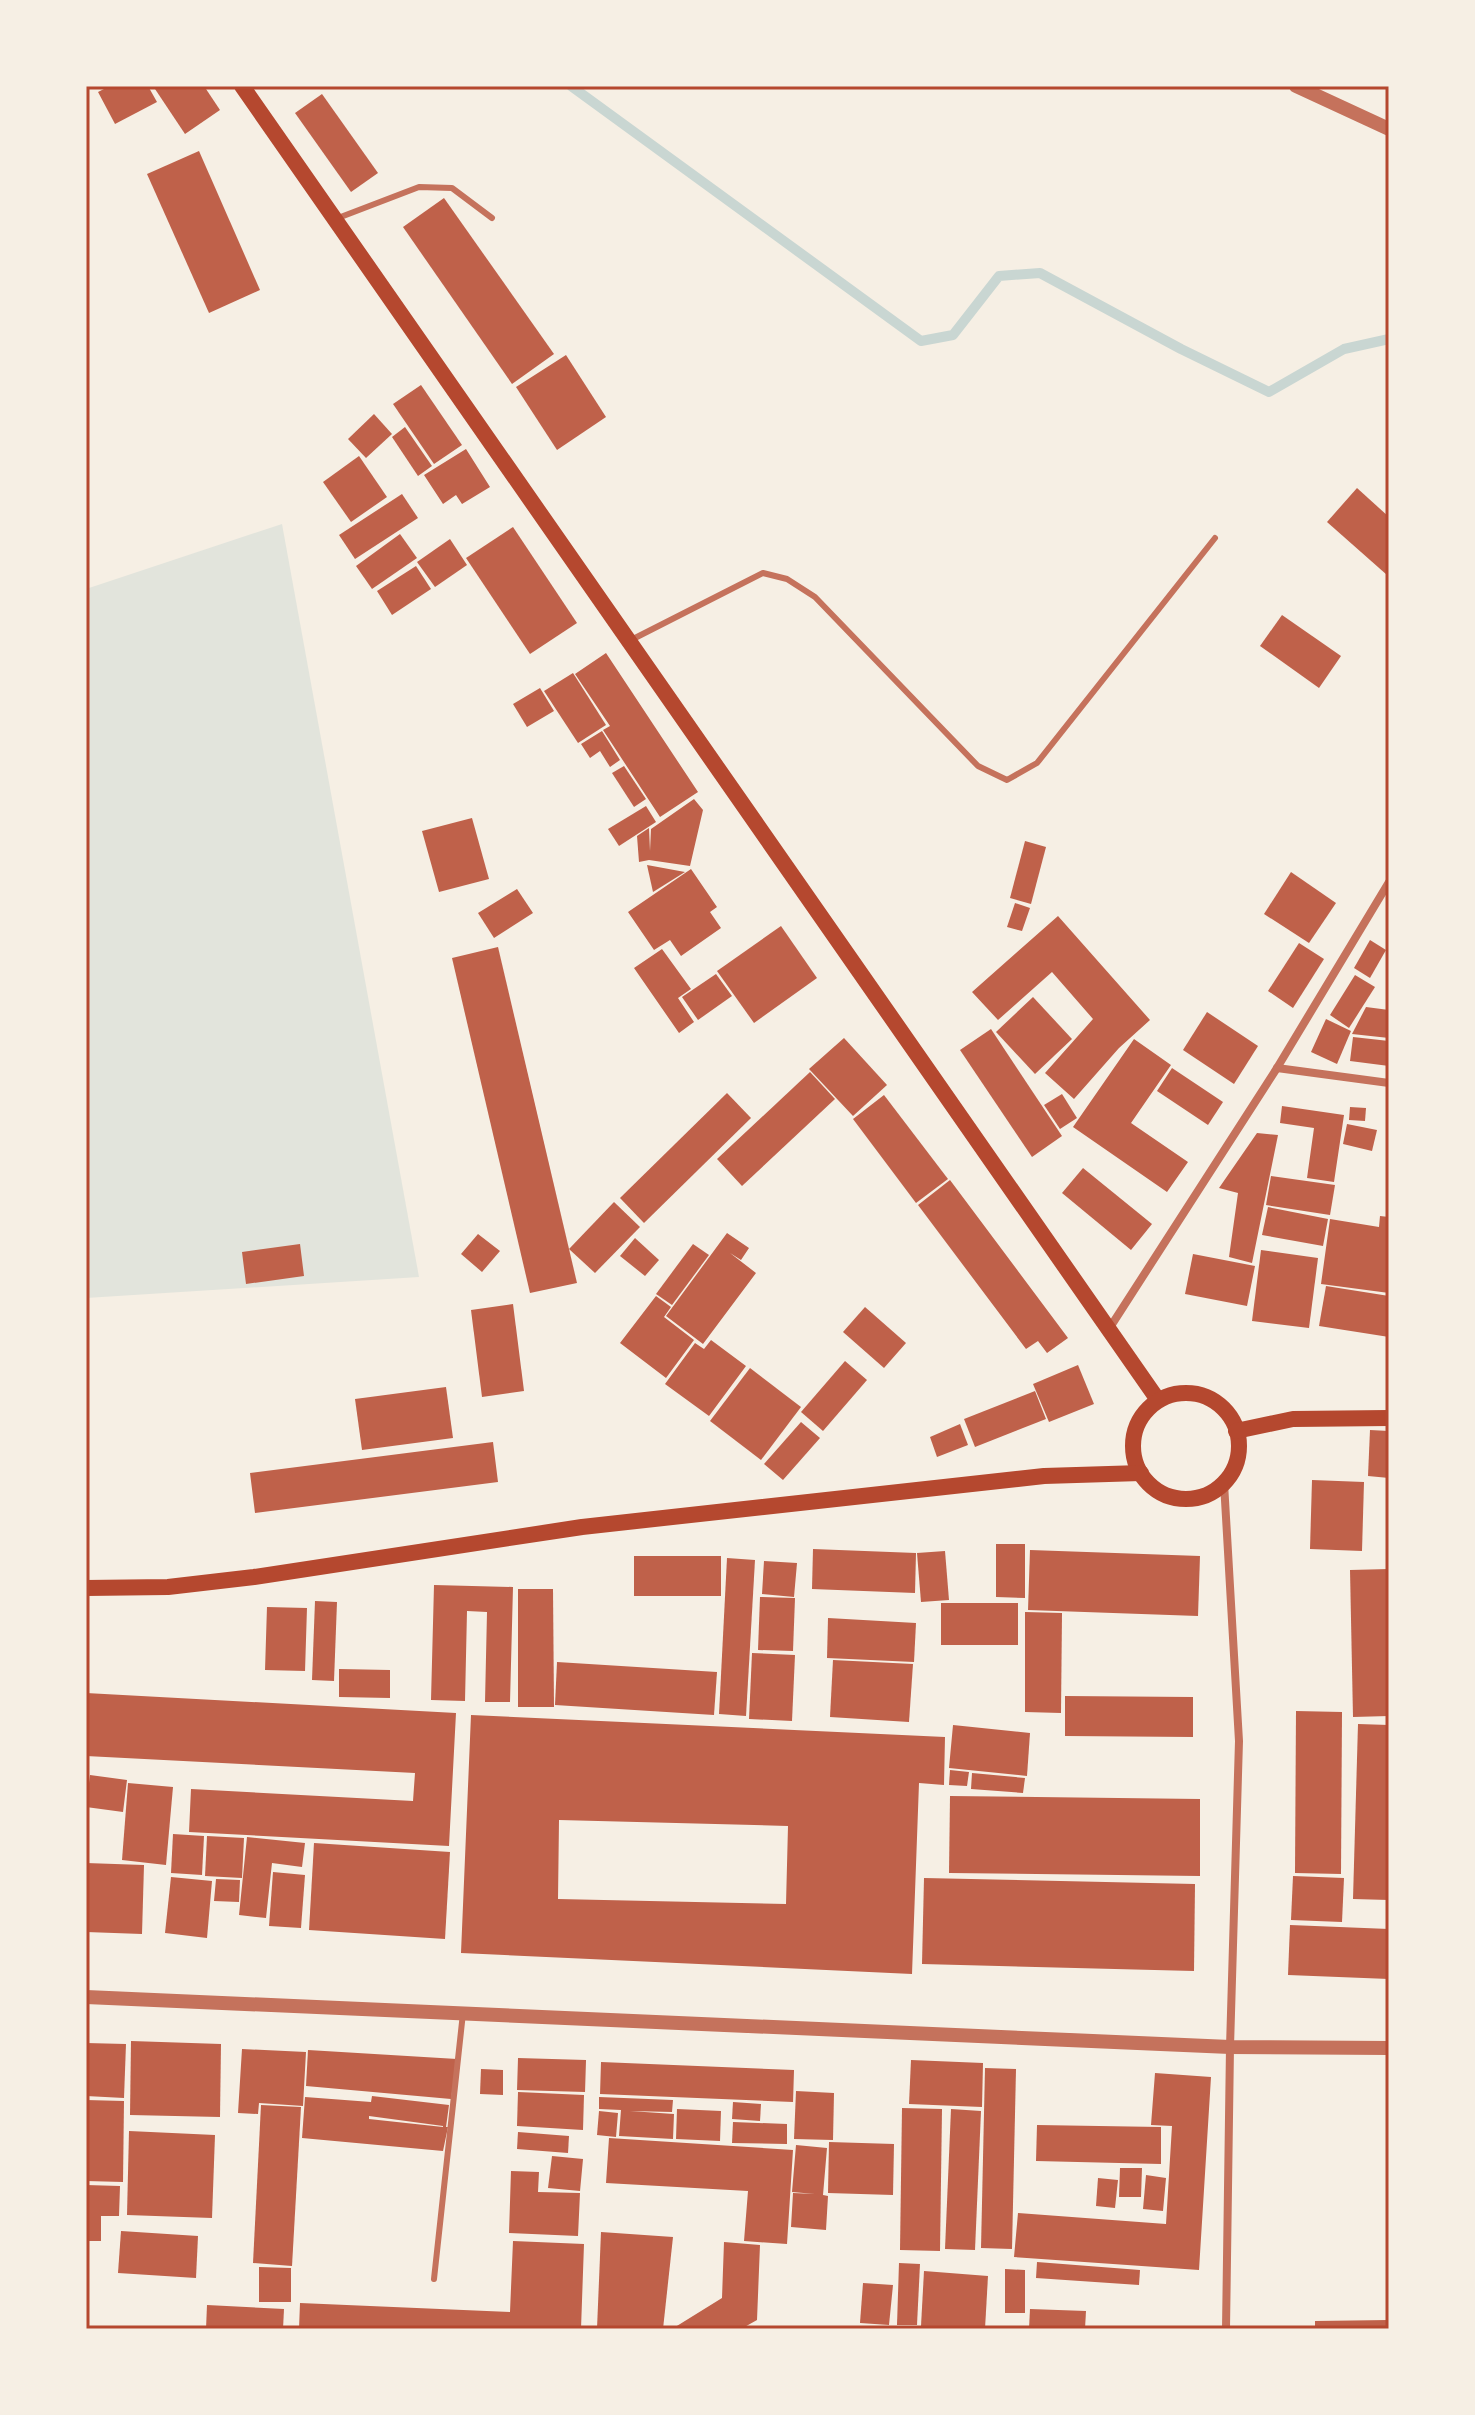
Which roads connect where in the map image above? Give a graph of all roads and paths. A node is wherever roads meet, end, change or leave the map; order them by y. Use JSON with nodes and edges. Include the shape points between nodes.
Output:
{"nodes":[{"id":1,"x":242,"y":86,"type":"edge"},
{"id":2,"x":1296,"y":86,"type":"edge"},
{"id":3,"x":1389,"y":129,"type":"edge"},
{"id":4,"x":492,"y":218,"type":"dead end"},
{"id":5,"x":335,"y":220,"type":"junction"},
{"id":6,"x":1215,"y":538,"type":"dead end"},
{"id":7,"x":627,"y":642,"type":"junction"},
{"id":8,"x":1389,"y":882,"type":"edge"},
{"id":9,"x":1277,"y":1068,"type":"junction"},
{"id":10,"x":1389,"y":1083,"type":"edge"},
{"id":11,"x":1109,"y":1329,"type":"junction"},
{"id":12,"x":1158,"y":1400,"type":"junction"},
{"id":13,"x":1389,"y":1418,"type":"edge"},
{"id":14,"x":1236,"y":1431,"type":"junction"},
{"id":15,"x":1141,"y":1473,"type":"junction"},
{"id":16,"x":1224,"y":1483,"type":"junction"},
{"id":17,"x":86,"y":1588,"type":"edge"},
{"id":18,"x":86,"y":1997,"type":"edge"},
{"id":19,"x":463,"y":2013,"type":"junction"},
{"id":20,"x":1230,"y":2047,"type":"junction"},
{"id":21,"x":1389,"y":2048,"type":"edge"},
{"id":22,"x":434,"y":2279,"type":"dead end"},
{"id":23,"x":1226,"y":2329,"type":"edge"}],
"edges":[{"from":1,"to":5,"type":"main road"},
{"from":2,"to":3,"type":"street"},
{"from":4,"to":5,"type":"lane","via":[[452,188],[419,187]]},
{"from":5,"to":7,"type":"main road"},
{"from":6,"to":7,"type":"lane","via":[[1037,763],[1007,780],[978,766],[815,597],[787,579],[763,573]]},
{"from":7,"to":11,"type":"main road"},
{"from":8,"to":9,"type":"street"},
{"from":9,"to":10,"type":"street"},
{"from":9,"to":11,"type":"street"},
{"from":11,"to":12,"type":"main road"},
{"from":12,"to":14,"type":"main road","via":[[1198,1394],[1222,1408]]},
{"from":12,"to":15,"type":"main road","via":[[1134,1433]]},
{"from":13,"to":14,"type":"main road","via":[[1293,1419]]},
{"from":14,"to":16,"type":"main road","via":[[1237,1458]]},
{"from":15,"to":16,"type":"main road","via":[[1161,1492],[1187,1499]]},
{"from":15,"to":17,"type":"main road","via":[[1044,1476],[582,1527],[168,1587]]},
{"from":16,"to":20,"type":"street","via":[[1239,1741]]},
{"from":18,"to":19,"type":"street"},
{"from":19,"to":20,"type":"street"},
{"from":19,"to":22,"type":"lane"},
{"from":20,"to":21,"type":"street"},
{"from":20,"to":23,"type":"street"}]}
